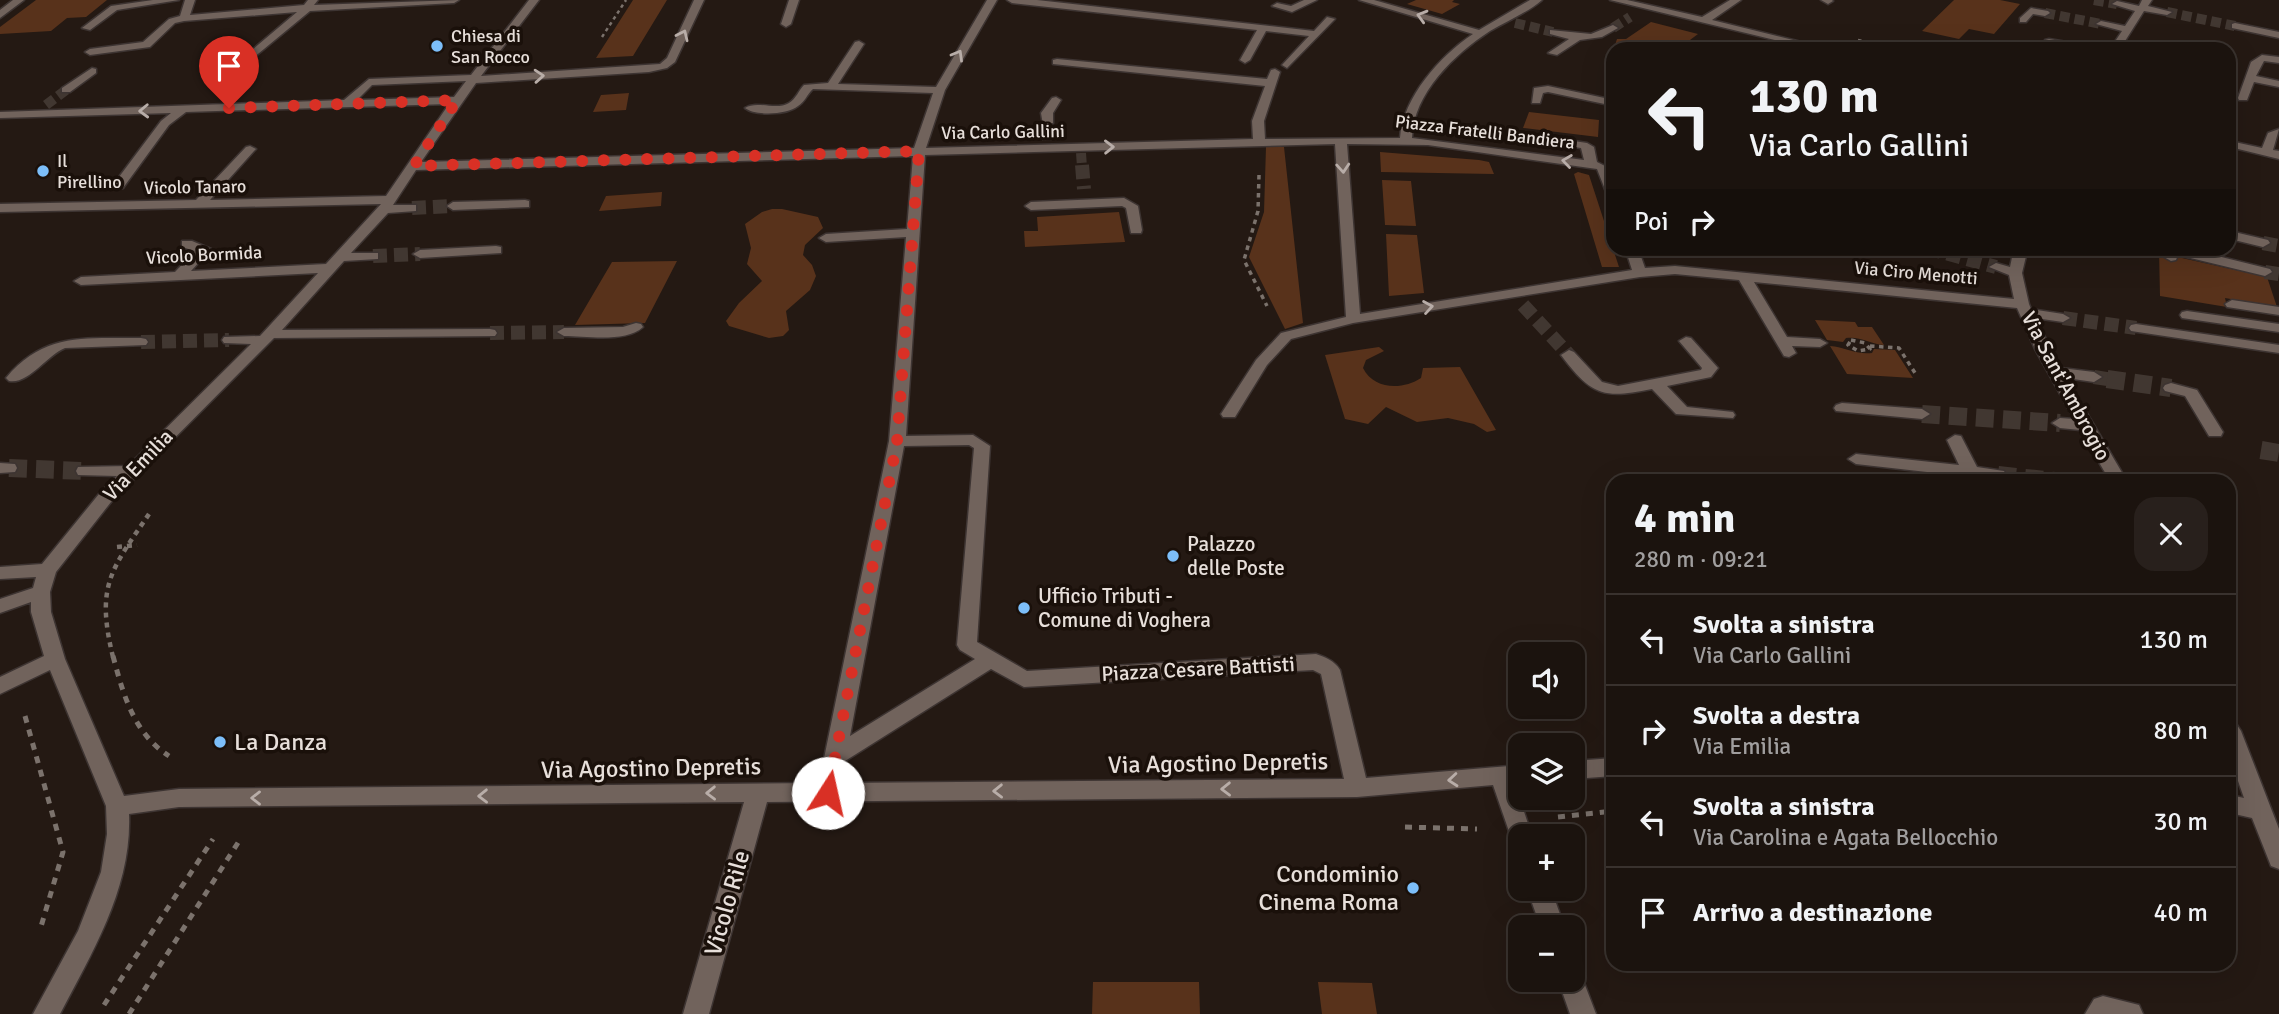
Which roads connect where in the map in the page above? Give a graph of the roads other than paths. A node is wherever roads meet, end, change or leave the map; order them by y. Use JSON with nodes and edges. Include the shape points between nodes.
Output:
{"nodes":[{"id":1,"x":19,"y":0,"type":"edge"},
{"id":2,"x":174,"y":0,"type":"edge"},
{"id":3,"x":190,"y":0,"type":"edge"},
{"id":4,"x":454,"y":0,"type":"edge"},
{"id":5,"x":534,"y":0,"type":"edge"},
{"id":6,"x":699,"y":0,"type":"edge"},
{"id":7,"x":794,"y":0,"type":"edge"},
{"id":8,"x":992,"y":0,"type":"edge"},
{"id":9,"x":1012,"y":0,"type":"edge"},
{"id":10,"x":1312,"y":0,"type":"edge"},
{"id":11,"x":1364,"y":0,"type":"edge"},
{"id":12,"x":1404,"y":0,"type":"edge"},
{"id":13,"x":1537,"y":0,"type":"edge"},
{"id":14,"x":1619,"y":0,"type":"edge"},
{"id":15,"x":1735,"y":0,"type":"edge"},
{"id":16,"x":310,"y":4,"type":"edge"},
{"id":17,"x":1091,"y":4,"type":"edge"},
{"id":18,"x":2117,"y":5,"type":"dead end"},
{"id":19,"x":1277,"y":6,"type":"dead end"},
{"id":20,"x":2143,"y":6,"type":"edge"},
{"id":21,"x":1646,"y":7,"type":"junction"},
{"id":22,"x":1392,"y":8,"type":"junction"},
{"id":23,"x":2167,"y":12,"type":"tunnel mouth"},
{"id":24,"x":2045,"y":13,"type":"tunnel mouth"},
{"id":25,"x":0,"y":15,"type":"edge"},
{"id":26,"x":1633,"y":15,"type":"tunnel mouth"},
{"id":27,"x":184,"y":18,"type":"junction"},
{"id":28,"x":1330,"y":19,"type":"dead end"},
{"id":29,"x":1504,"y":20,"type":"junction"},
{"id":30,"x":2023,"y":20,"type":"dead end"},
{"id":31,"x":1703,"y":21,"type":"junction"},
{"id":32,"x":1515,"y":23,"type":"tunnel mouth"},
{"id":33,"x":786,"y":24,"type":"dead end"},
{"id":34,"x":2101,"y":24,"type":"tunnel mouth"},
{"id":35,"x":2235,"y":26,"type":"tunnel mouth"},
{"id":36,"x":1267,"y":27,"type":"junction"},
{"id":37,"x":87,"y":28,"type":"dead end"},
{"id":38,"x":1613,"y":28,"type":"tunnel mouth"},
{"id":39,"x":2128,"y":30,"type":"junction"},
{"id":40,"x":1553,"y":32,"type":"tunnel mouth"},
{"id":41,"x":1479,"y":33,"type":"junction"},
{"id":42,"x":1317,"y":34,"type":"junction"},
{"id":43,"x":2279,"y":35,"type":"edge"},
{"id":44,"x":1577,"y":38,"type":"junction"},
{"id":45,"x":1782,"y":39,"type":"junction"},
{"id":46,"x":1778,"y":42,"type":"edge"},
{"id":47,"x":1790,"y":42,"type":"edge"},
{"id":48,"x":2120,"y":42,"type":"edge"},
{"id":49,"x":859,"y":44,"type":"dead end"},
{"id":50,"x":90,"y":52,"type":"dead end"},
{"id":51,"x":1553,"y":53,"type":"dead end"},
{"id":52,"x":2279,"y":60,"type":"edge"},
{"id":53,"x":1057,"y":61,"type":"dead end"},
{"id":54,"x":1245,"y":61,"type":"dead end"},
{"id":55,"x":1287,"y":65,"type":"dead end"},
{"id":56,"x":92,"y":71,"type":"dead end"},
{"id":57,"x":230,"y":74,"type":"dead end"},
{"id":58,"x":2251,"y":78,"type":"junction"},
{"id":59,"x":472,"y":79,"type":"junction"},
{"id":60,"x":2279,"y":84,"type":"edge"},
{"id":61,"x":831,"y":87,"type":"junction"},
{"id":62,"x":66,"y":90,"type":"tunnel mouth"},
{"id":63,"x":938,"y":90,"type":"junction"},
{"id":64,"x":2244,"y":98,"type":"dead end"},
{"id":65,"x":457,"y":100,"type":"junction"},
{"id":66,"x":1056,"y":100,"type":"dead end"},
{"id":67,"x":1536,"y":101,"type":"dead end"},
{"id":68,"x":1606,"y":101,"type":"edge"},
{"id":69,"x":347,"y":104,"type":"junction"},
{"id":70,"x":46,"y":105,"type":"tunnel mouth"},
{"id":71,"x":750,"y":108,"type":"dead end"},
{"id":72,"x":182,"y":110,"type":"junction"},
{"id":73,"x":33,"y":114,"type":"junction"},
{"id":74,"x":0,"y":115,"type":"edge"},
{"id":75,"x":1047,"y":123,"type":"tunnel mouth"},
{"id":76,"x":2279,"y":132,"type":"edge"},
{"id":77,"x":1527,"y":136,"type":"dead end"},
{"id":78,"x":1341,"y":140,"type":"junction"},
{"id":79,"x":1406,"y":140,"type":"junction"},
{"id":80,"x":1259,"y":143,"type":"junction"},
{"id":81,"x":2236,"y":145,"type":"edge"},
{"id":82,"x":250,"y":149,"type":"dead end"},
{"id":83,"x":919,"y":151,"type":"junction"},
{"id":84,"x":2273,"y":154,"type":"edge"},
{"id":85,"x":1591,"y":164,"type":"junction"},
{"id":86,"x":414,"y":166,"type":"junction"},
{"id":87,"x":1606,"y":169,"type":"edge"},
{"id":88,"x":119,"y":186,"type":"dead end"},
{"id":89,"x":1084,"y":188,"type":"tunnel mouth"},
{"id":90,"x":200,"y":204,"type":"junction"},
{"id":91,"x":387,"y":204,"type":"junction"},
{"id":92,"x":525,"y":204,"type":"dead end"},
{"id":93,"x":1085,"y":204,"type":"junction"},
{"id":94,"x":453,"y":206,"type":"tunnel mouth"},
{"id":95,"x":1031,"y":206,"type":"dead end"},
{"id":96,"x":0,"y":208,"type":"edge"},
{"id":97,"x":412,"y":208,"type":"tunnel mouth"},
{"id":98,"x":1136,"y":230,"type":"dead end"},
{"id":99,"x":912,"y":233,"type":"junction"},
{"id":100,"x":2236,"y":236,"type":"edge"},
{"id":101,"x":826,"y":238,"type":"dead end"},
{"id":102,"x":2263,"y":243,"type":"tunnel mouth"},
{"id":103,"x":187,"y":244,"type":"dead end"},
{"id":104,"x":496,"y":250,"type":"dead end"},
{"id":105,"x":420,"y":254,"type":"tunnel mouth"},
{"id":106,"x":373,"y":256,"type":"tunnel mouth"},
{"id":107,"x":1634,"y":256,"type":"edge"},
{"id":108,"x":2019,"y":256,"type":"edge"},
{"id":109,"x":2200,"y":256,"type":"edge"},
{"id":110,"x":335,"y":263,"type":"junction"},
{"id":111,"x":1996,"y":267,"type":"tunnel mouth"},
{"id":112,"x":2265,"y":272,"type":"tunnel mouth"},
{"id":113,"x":1640,"y":273,"type":"junction"},
{"id":114,"x":2015,"y":273,"type":"junction"},
{"id":115,"x":179,"y":276,"type":"junction"},
{"id":116,"x":1744,"y":277,"type":"junction"},
{"id":117,"x":80,"y":281,"type":"dead end"},
{"id":118,"x":1513,"y":293,"type":"junction"},
{"id":119,"x":2232,"y":303,"type":"dead end"},
{"id":120,"x":1523,"y":305,"type":"tunnel mouth"},
{"id":121,"x":2024,"y":308,"type":"junction"},
{"id":122,"x":2279,"y":311,"type":"edge"},
{"id":123,"x":2187,"y":315,"type":"dead end"},
{"id":124,"x":2063,"y":318,"type":"tunnel mouth"},
{"id":125,"x":1353,"y":319,"type":"junction"},
{"id":126,"x":636,"y":327,"type":"dead end"},
{"id":127,"x":2136,"y":328,"type":"tunnel mouth"},
{"id":128,"x":2279,"y":328,"type":"edge"},
{"id":129,"x":564,"y":332,"type":"tunnel mouth"},
{"id":130,"x":485,"y":333,"type":"tunnel mouth"},
{"id":131,"x":266,"y":337,"type":"junction"},
{"id":132,"x":229,"y":340,"type":"tunnel mouth"},
{"id":133,"x":1686,"y":341,"type":"dead end"},
{"id":134,"x":141,"y":342,"type":"tunnel mouth"},
{"id":135,"x":1820,"y":343,"type":"dead end"},
{"id":136,"x":2279,"y":349,"type":"edge"},
{"id":137,"x":1569,"y":355,"type":"tunnel mouth"},
{"id":138,"x":2055,"y":372,"type":"junction"},
{"id":139,"x":2094,"y":377,"type":"tunnel mouth"},
{"id":140,"x":15,"y":378,"type":"dead end"},
{"id":141,"x":1656,"y":384,"type":"junction"},
{"id":142,"x":2171,"y":388,"type":"tunnel mouth"},
{"id":143,"x":1842,"y":408,"type":"dead end"},
{"id":144,"x":1229,"y":414,"type":"dead end"},
{"id":145,"x":1922,"y":414,"type":"tunnel mouth"},
{"id":146,"x":1727,"y":415,"type":"dead end"},
{"id":147,"x":2060,"y":423,"type":"tunnel mouth"},
{"id":148,"x":2085,"y":425,"type":"junction"},
{"id":149,"x":2214,"y":432,"type":"dead end"},
{"id":150,"x":1955,"y":440,"type":"dead end"},
{"id":151,"x":897,"y":442,"type":"junction"},
{"id":152,"x":1856,"y":459,"type":"dead end"},
{"id":153,"x":84,"y":471,"type":"tunnel mouth"},
{"id":154,"x":131,"y":471,"type":"junction"},
{"id":155,"x":1971,"y":472,"type":"junction"},
{"id":156,"x":1989,"y":474,"type":"edge"},
{"id":157,"x":2114,"y":474,"type":"edge"},
{"id":158,"x":47,"y":570,"type":"junction"},
{"id":159,"x":0,"y":573,"type":"edge"},
{"id":160,"x":41,"y":592,"type":"junction"},
{"id":161,"x":0,"y":606,"type":"edge"},
{"id":162,"x":55,"y":659,"type":"junction"},
{"id":163,"x":991,"y":659,"type":"junction"},
{"id":164,"x":7,"y":683,"type":"edge"},
{"id":165,"x":2236,"y":746,"type":"edge"},
{"id":166,"x":835,"y":756,"type":"junction"},
{"id":167,"x":1606,"y":768,"type":"edge"},
{"id":168,"x":1585,"y":769,"type":"edge"},
{"id":169,"x":1508,"y":775,"type":"edge"},
{"id":170,"x":1357,"y":788,"type":"junction"},
{"id":171,"x":758,"y":793,"type":"junction"},
{"id":172,"x":828,"y":793,"type":"junction"},
{"id":173,"x":2236,"y":805,"type":"edge"},
{"id":174,"x":117,"y":806,"type":"junction"},
{"id":175,"x":2261,"y":811,"type":"junction"},
{"id":176,"x":2279,"y":859,"type":"edge"},
{"id":177,"x":1575,"y":992,"type":"edge"},
{"id":178,"x":47,"y":1014,"type":"edge"},
{"id":179,"x":696,"y":1014,"type":"edge"},
{"id":180,"x":1583,"y":1014,"type":"edge"},
{"id":181,"x":2098,"y":1014,"type":"edge"},
{"id":182,"x":2130,"y":1014,"type":"edge"}],
"edges":[{"from":1,"to":25,"type":"street"},
{"from":2,"to":37,"type":"street","via":[[114,8]]},
{"from":3,"to":27,"type":"street"},
{"from":4,"to":16,"type":"street"},
{"from":5,"to":59,"type":"street","name":"Via Emilia"},
{"from":59,"to":6,"type":"street","one_way":true,"via":[[663,66],[671,60]]},
{"from":7,"to":33,"type":"street"},
{"from":63,"to":8,"type":"street","one_way":true},
{"from":9,"to":17,"type":"street"},
{"from":10,"to":19,"type":"street","via":[[1292,9]]},
{"from":11,"to":22,"type":"street"},
{"from":12,"to":22,"type":"street"},
{"from":13,"to":29,"type":"street"},
{"from":14,"to":21,"type":"street"},
{"from":15,"to":31,"type":"street"},
{"from":16,"to":27,"type":"street"},
{"from":16,"to":57,"type":"street"},
{"from":17,"to":36,"type":"street"},
{"from":18,"to":20,"type":"street"},
{"from":20,"to":23,"type":"street"},
{"from":20,"to":39,"type":"street"},
{"from":21,"to":26,"type":"street"},
{"from":21,"to":31,"type":"street"},
{"from":41,"to":22,"type":"street","one_way":true},
{"from":24,"to":30,"type":"street","via":[[2031,11]]},
{"from":27,"to":50,"type":"street","via":[[172,21],[146,46]]},
{"from":28,"to":42,"type":"street"},
{"from":29,"to":32,"type":"street"},
{"from":29,"to":41,"type":"street"},
{"from":31,"to":45,"type":"street"},
{"from":34,"to":39,"type":"street"},
{"from":35,"to":43,"type":"street"},
{"from":36,"to":42,"type":"street"},
{"from":36,"to":54,"type":"street"},
{"from":38,"to":44,"type":"street","via":[[1601,37]]},
{"from":39,"to":48,"type":"street"},
{"from":40,"to":44,"type":"street"},
{"from":41,"to":79,"type":"street","via":[[1434,74],[1410,116]]},
{"from":42,"to":55,"type":"street"},
{"from":44,"to":51,"type":"street"},
{"from":45,"to":46,"type":"street"},
{"from":45,"to":47,"type":"street"},
{"from":49,"to":61,"type":"street"},
{"from":52,"to":58,"type":"street","via":[[2262,58]]},
{"from":53,"to":80,"type":"street","via":[[1273,78],[1258,121]]},
{"from":56,"to":62,"type":"street"},
{"from":58,"to":60,"type":"street"},
{"from":58,"to":64,"type":"street"},
{"from":59,"to":65,"type":"street","name":"Via Emilia"},
{"from":59,"to":69,"type":"street","via":[[369,82]]},
{"from":61,"to":63,"type":"street"},
{"from":61,"to":71,"type":"street","via":[[805,88],[795,104],[786,107]]},
{"from":63,"to":83,"type":"street"},
{"from":65,"to":69,"type":"street"},
{"from":65,"to":86,"type":"street","name":"Via Emilia"},
{"from":66,"to":75,"type":"street","via":[[1047,113]]},
{"from":67,"to":68,"type":"street","via":[[1538,90],[1549,89]]},
{"from":69,"to":72,"type":"street"},
{"from":70,"to":73,"type":"street"},
{"from":72,"to":73,"type":"street","one_way":true},
{"from":72,"to":88,"type":"street","via":[[165,123]]},
{"from":73,"to":74,"type":"street"},
{"from":76,"to":84,"type":"street","via":[[2272,135]]},
{"from":77,"to":85,"type":"street","via":[[1588,147]]},
{"from":78,"to":79,"type":"street","name":"Piazza Fratelli Bandiera"},
{"from":78,"to":80,"type":"street","name":"Via Carlo Gallini"},
{"from":78,"to":125,"type":"street","one_way":true},
{"from":85,"to":79,"type":"street","name":"Piazza Fratelli Bandiera","one_way":true},
{"from":83,"to":80,"type":"street","name":"Via Carlo Gallini","one_way":true,"via":[[1047,144],[1081,150]]},
{"from":81,"to":84,"type":"street"},
{"from":82,"to":90,"type":"street"},
{"from":83,"to":86,"type":"street","name":"Via Carlo Gallini"},
{"from":83,"to":99,"type":"street"},
{"from":85,"to":87,"type":"street","name":"Piazza Fratelli Bandiera"},
{"from":86,"to":91,"type":"street","name":"Via Emilia"},
{"from":89,"to":93,"type":"street"},
{"from":90,"to":91,"type":"street","name":"Vicolo Tanaro"},
{"from":90,"to":96,"type":"street","name":"Vicolo Tanaro"},
{"from":91,"to":97,"type":"street","name":"Vicolo Tanaro"},
{"from":91,"to":110,"type":"street","name":"Via Emilia"},
{"from":92,"to":94,"type":"street"},
{"from":93,"to":95,"type":"street"},
{"from":93,"to":98,"type":"street","via":[[1124,202],[1132,206]]},
{"from":99,"to":101,"type":"street"},
{"from":99,"to":151,"type":"street"},
{"from":100,"to":102,"type":"street"},
{"from":103,"to":115,"type":"street","via":[[204,249]]},
{"from":104,"to":105,"type":"street"},
{"from":106,"to":110,"type":"street","name":"Vicolo Bormida"},
{"from":107,"to":113,"type":"street"},
{"from":108,"to":114,"type":"street","name":"Via Sant'Ambrogio"},
{"from":109,"to":112,"type":"street"},
{"from":110,"to":115,"type":"street","name":"Vicolo Bormida"},
{"from":110,"to":131,"type":"street","name":"Via Emilia"},
{"from":111,"to":114,"type":"street"},
{"from":113,"to":116,"type":"street","name":"Via Ciro Menotti","via":[[1675,270]]},
{"from":113,"to":118,"type":"street"},
{"from":114,"to":121,"type":"street","name":"Via Sant'Ambrogio"},
{"from":115,"to":117,"type":"street","name":"Vicolo Bormida"},
{"from":116,"to":121,"type":"street","name":"Via Ciro Menotti"},
{"from":116,"to":135,"type":"street","via":[[1785,347]]},
{"from":118,"to":120,"type":"street"},
{"from":125,"to":118,"type":"street","one_way":true},
{"from":119,"to":122,"type":"street"},
{"from":121,"to":124,"type":"street","name":"Via Ciro Menotti"},
{"from":121,"to":138,"type":"street","name":"Via Sant'Ambrogio"},
{"from":123,"to":128,"type":"street"},
{"from":125,"to":144,"type":"street","via":[[1286,336],[1261,363]]},
{"from":126,"to":129,"type":"street"},
{"from":127,"to":136,"type":"street"},
{"from":130,"to":131,"type":"street"},
{"from":131,"to":132,"type":"street"},
{"from":131,"to":154,"type":"street","name":"Via Emilia"},
{"from":133,"to":141,"type":"street","via":[[1710,368],[1706,374]]},
{"from":134,"to":140,"type":"street","via":[[63,344]]},
{"from":137,"to":141,"type":"street","via":[[1597,385],[1618,391]]},
{"from":138,"to":139,"type":"street"},
{"from":138,"to":148,"type":"street","name":"Via Sant'Ambrogio"},
{"from":141,"to":146,"type":"street","via":[[1682,411]]},
{"from":142,"to":149,"type":"street","via":[[2191,393]]},
{"from":143,"to":145,"type":"street"},
{"from":147,"to":148,"type":"street"},
{"from":148,"to":157,"type":"street","name":"Via Sant'Ambrogio"},
{"from":150,"to":155,"type":"street"},
{"from":151,"to":163,"type":"street","name":"Piazza Cesare Battisti","via":[[973,440],[982,446],[967,645]]},
{"from":151,"to":166,"type":"street"},
{"from":152,"to":155,"type":"street"},
{"from":153,"to":154,"type":"street"},
{"from":154,"to":158,"type":"street","name":"Via Emilia"},
{"from":155,"to":156,"type":"street"},
{"from":158,"to":159,"type":"street"},
{"from":158,"to":160,"type":"street","name":"Via Emilia"},
{"from":160,"to":161,"type":"street"},
{"from":160,"to":162,"type":"street","name":"Via Emilia","via":[[41,612]]},
{"from":162,"to":164,"type":"street"},
{"from":162,"to":174,"type":"street","name":"Via Emilia"},
{"from":163,"to":166,"type":"street"},
{"from":163,"to":170,"type":"street","name":"Piazza Cesare Battisti","via":[[1024,679],[1316,662],[1330,670]]},
{"from":165,"to":175,"type":"street"},
{"from":166,"to":172,"type":"street"},
{"from":167,"to":168,"type":"street"},
{"from":169,"to":170,"type":"street","name":"Via Agostino Depretis","one_way":true},
{"from":170,"to":172,"type":"street","name":"Via Agostino Depretis","one_way":true},
{"from":171,"to":172,"type":"street","name":"Via Agostino Depretis"},
{"from":171,"to":174,"type":"street","name":"Via Agostino Depretis","one_way":true,"via":[[179,798]]},
{"from":171,"to":179,"type":"street","name":"Vicolo Rile"},
{"from":173,"to":175,"type":"street"},
{"from":174,"to":178,"type":"street","name":"Via Emilia","via":[[113,872],[88,936]]},
{"from":175,"to":176,"type":"street"},
{"from":177,"to":180,"type":"street"},
{"from":181,"to":182,"type":"street","via":[[2104,1007]]}]}
